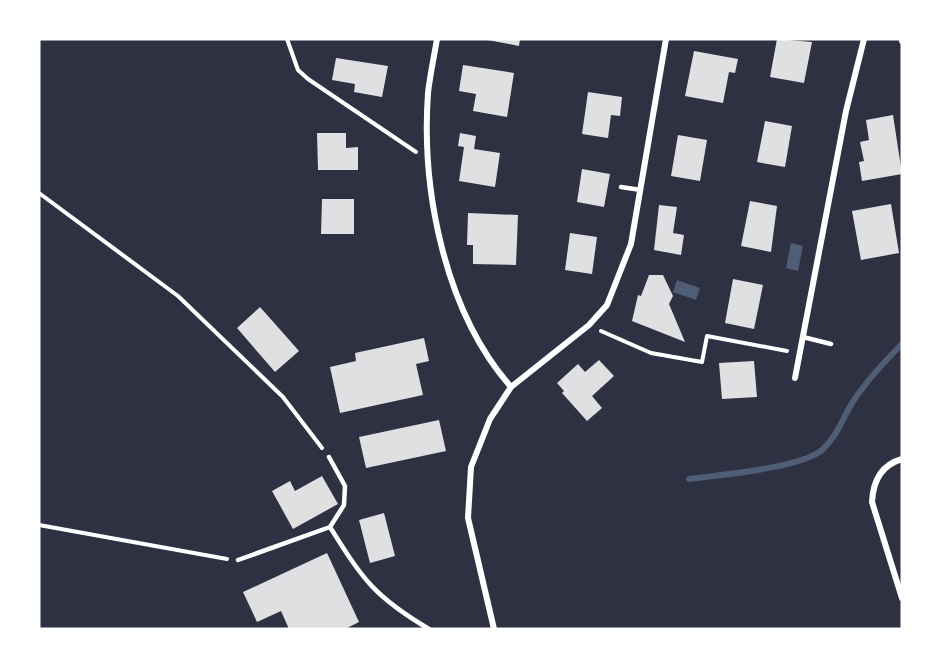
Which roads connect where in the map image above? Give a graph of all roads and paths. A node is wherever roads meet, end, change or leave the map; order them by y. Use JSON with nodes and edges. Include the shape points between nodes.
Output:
{"nodes":[{"id":1,"x":287,"y":39,"type":"edge"},
{"id":2,"x":437,"y":39,"type":"edge"},
{"id":3,"x":666,"y":39,"type":"edge"},
{"id":4,"x":864,"y":39,"type":"edge"},
{"id":5,"x":417,"y":153,"type":"dead end"},
{"id":6,"x":621,"y":187,"type":"dead end"},
{"id":7,"x":641,"y":190,"type":"junction"},
{"id":8,"x":39,"y":193,"type":"edge"},
{"id":9,"x":615,"y":337,"type":"dead end"},
{"id":10,"x":803,"y":337,"type":"junction"},
{"id":11,"x":831,"y":344,"type":"dead end"},
{"id":12,"x":776,"y":349,"type":"dead end"},
{"id":13,"x":795,"y":378,"type":"dead end"},
{"id":14,"x":511,"y":387,"type":"junction"},
{"id":15,"x":329,"y":457,"type":"joint"},
{"id":16,"x":902,"y":459,"type":"edge"},
{"id":17,"x":39,"y":525,"type":"edge"},
{"id":18,"x":330,"y":527,"type":"junction"},
{"id":19,"x":238,"y":560,"type":"joint"},
{"id":20,"x":902,"y":598,"type":"edge"},
{"id":21,"x":429,"y":629,"type":"edge"},
{"id":22,"x":494,"y":629,"type":"edge"}],
"edges":[{"from":1,"to":5,"type":"path","via":[[298,70],[308,79]]},
{"from":2,"to":14,"type":"street","via":[[428,93],[428,137],[438,233],[471,330]]},
{"from":3,"to":7,"type":"street"},
{"from":4,"to":10,"type":"street","via":[[846,111]]},
{"from":6,"to":7,"type":"lane"},
{"from":7,"to":14,"type":"street","via":[[631,244],[607,305],[589,325]]},
{"from":8,"to":15,"type":"path","via":[[178,296],[283,397]]},
{"from":9,"to":12,"type":"path","via":[[651,352],[702,362],[707,336]]},
{"from":10,"to":11,"type":"lane"},
{"from":10,"to":13,"type":"street"},
{"from":14,"to":22,"type":"street","via":[[482,437],[468,480],[468,518]]},
{"from":15,"to":18,"type":"lane","via":[[345,486],[344,505]]},
{"from":16,"to":20,"type":"street","via":[[882,470],[872,491]]},
{"from":17,"to":19,"type":"path"},
{"from":18,"to":19,"type":"lane"},
{"from":18,"to":21,"type":"lane","via":[[373,590]]}]}
